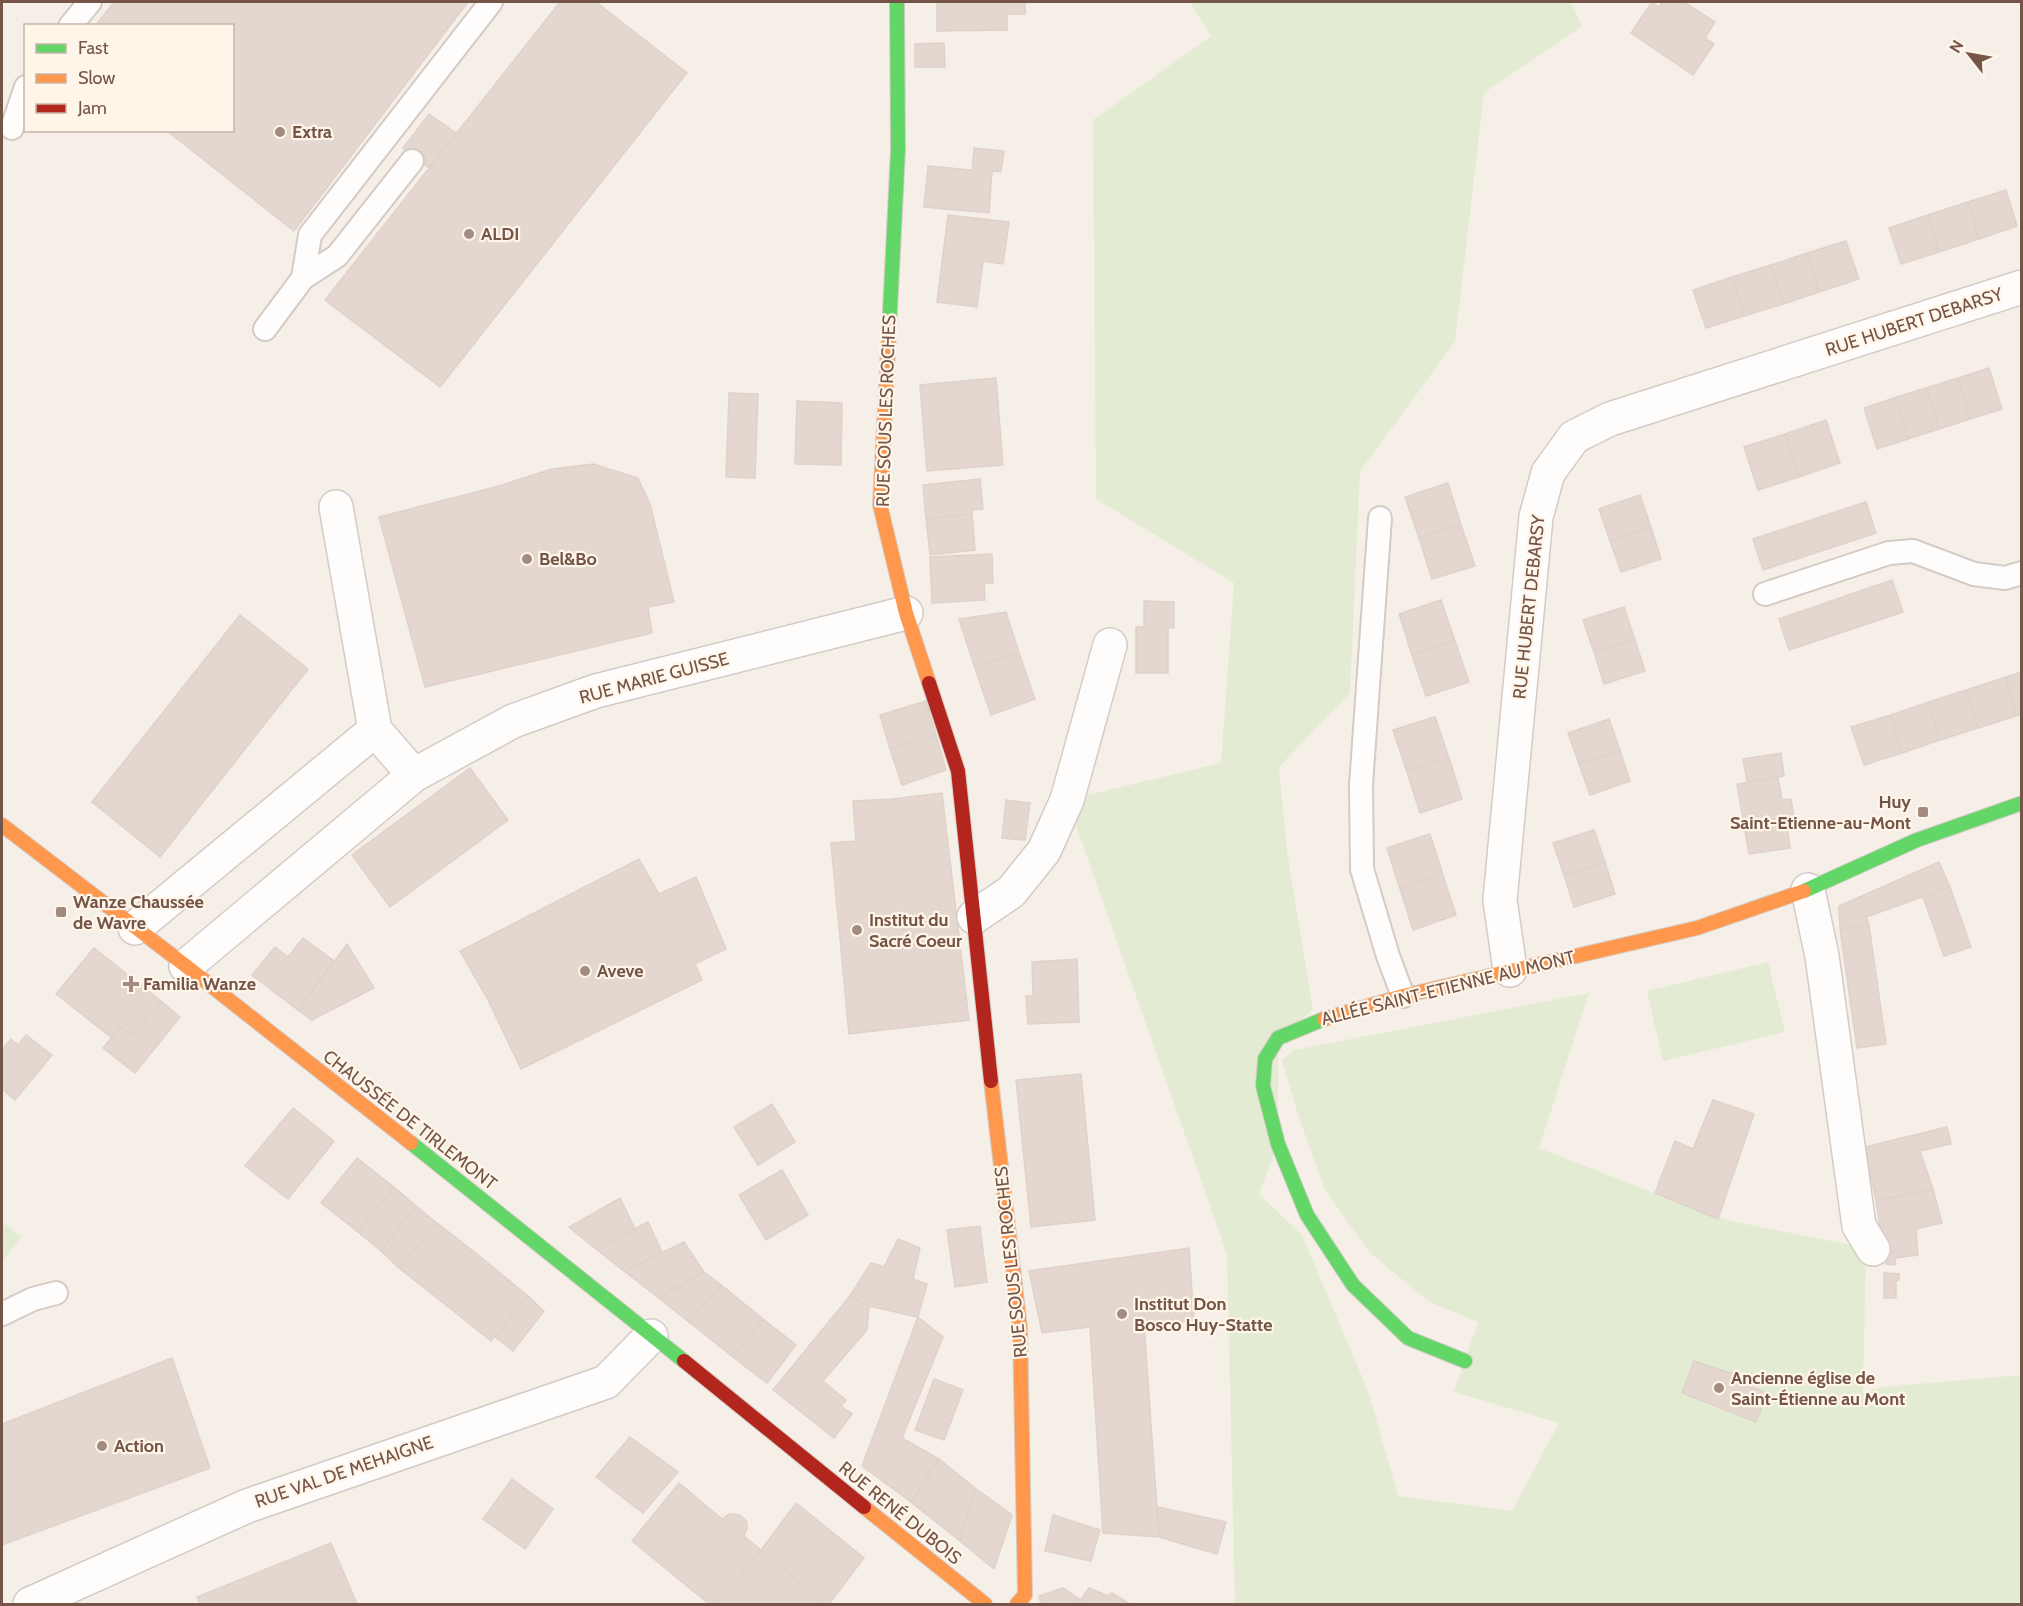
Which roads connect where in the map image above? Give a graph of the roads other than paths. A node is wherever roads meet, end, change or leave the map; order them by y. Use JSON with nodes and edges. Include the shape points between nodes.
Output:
{"nodes":[{"id":1,"x":90,"y":2,"type":"edge"},
{"id":2,"x":491,"y":2,"type":"edge"},
{"id":3,"x":897,"y":2,"type":"edge"},
{"id":4,"x":72,"y":24,"type":"edge"},
{"id":5,"x":24,"y":93,"type":"edge"},
{"id":6,"x":12,"y":128,"type":"dead end"},
{"id":7,"x":412,"y":161,"type":"dead end"},
{"id":8,"x":303,"y":278,"type":"junction"},
{"id":9,"x":2022,"y":287,"type":"edge"},
{"id":10,"x":265,"y":329,"type":"dead end"},
{"id":11,"x":336,"y":507,"type":"dead end"},
{"id":12,"x":1380,"y":518,"type":"dead end"},
{"id":13,"x":2022,"y":573,"type":"edge"},
{"id":14,"x":1765,"y":594,"type":"dead end"},
{"id":15,"x":906,"y":613,"type":"junction"},
{"id":16,"x":1110,"y":645,"type":"dead end"},
{"id":17,"x":375,"y":730,"type":"junction"},
{"id":18,"x":414,"y":775,"type":"junction"},
{"id":19,"x":2022,"y":803,"type":"edge"},
{"id":20,"x":2,"y":825,"type":"edge"},
{"id":21,"x":1808,"y":890,"type":"junction"},
{"id":22,"x":974,"y":917,"type":"junction"},
{"id":23,"x":135,"y":928,"type":"junction"},
{"id":24,"x":186,"y":966,"type":"junction"},
{"id":25,"x":1510,"y":970,"type":"junction"},
{"id":26,"x":1403,"y":996,"type":"junction"},
{"id":27,"x":1873,"y":1249,"type":"dead end"},
{"id":28,"x":56,"y":1293,"type":"dead end"},
{"id":29,"x":2,"y":1314,"type":"edge"},
{"id":30,"x":651,"y":1336,"type":"junction"},
{"id":31,"x":1466,"y":1361,"type":"dead end"},
{"id":32,"x":792,"y":1450,"type":"joint"},
{"id":33,"x":30,"y":1605,"type":"edge"},
{"id":34,"x":985,"y":1605,"type":"edge"},
{"id":35,"x":1017,"y":1605,"type":"edge"}],
"edges":[{"from":1,"to":4,"type":"lane"},
{"from":2,"to":8,"type":"lane","via":[[310,235]]},
{"from":3,"to":15,"type":"street","name":"RUE SOUS LES ROCHES","via":[[898,150],[880,506]]},
{"from":5,"to":6,"type":"lane"},
{"from":7,"to":8,"type":"lane","via":[[337,256]]},
{"from":8,"to":10,"type":"lane"},
{"from":9,"to":25,"type":"street","name":"RUE HUBERT DEBARSY","via":[[1610,420],[1574,437],[1548,473],[1536,517],[1500,900]]},
{"from":11,"to":17,"type":"street"},
{"from":12,"to":26,"type":"lane","via":[[1361,785],[1362,869]]},
{"from":13,"to":14,"type":"lane","via":[[2005,578],[1974,574],[1912,551],[1889,553]]},
{"from":15,"to":18,"type":"street","name":"RUE MARIE GUISSE","via":[[596,691],[513,720]]},
{"from":15,"to":22,"type":"street","name":"RUE SOUS LES ROCHES","via":[[958,771]]},
{"from":16,"to":22,"type":"street","via":[[1067,800],[1044,851],[1011,892]]},
{"from":17,"to":18,"type":"street"},
{"from":17,"to":23,"type":"street"},
{"from":18,"to":24,"type":"street","name":"RUE MARIE GUISSE"},
{"from":19,"to":21,"type":"street","name":"ALLÉE SAINT-ETIENNE AU MONT","via":[[1917,840]]},
{"from":20,"to":23,"type":"street","name":"CHAUSSÉE DE TIRLEMONT"},
{"from":21,"to":25,"type":"street","name":"ALLÉE SAINT-ETIENNE AU MONT","via":[[1697,928]]},
{"from":21,"to":27,"type":"street","via":[[1822,956],[1859,1226]]},
{"from":22,"to":35,"type":"street","name":"RUE SOUS LES ROCHES","via":[[1020,1328],[1025,1595]]},
{"from":23,"to":24,"type":"street","name":"CHAUSSÉE DE TIRLEMONT"},
{"from":24,"to":30,"type":"street","name":"CHAUSSÉE DE TIRLEMONT"},
{"from":25,"to":26,"type":"street","name":"ALLÉE SAINT-ETIENNE AU MONT"},
{"from":26,"to":31,"type":"street","name":"ALLÉE SAINT-ETIENNE AU MONT","via":[[1324,1019],[1278,1038],[1265,1059],[1263,1086],[1278,1144],[1307,1215],[1353,1286],[1408,1338]]},
{"from":28,"to":29,"type":"lane"},
{"from":30,"to":32,"type":"street","name":"CHAUSSÉE DE TIRLEMONT"},
{"from":30,"to":33,"type":"street","name":"RUE VAL DE MEHAIGNE","via":[[606,1382],[247,1506]]},
{"from":32,"to":34,"type":"street","name":"RUE RENÉ DUBOIS"}]}
